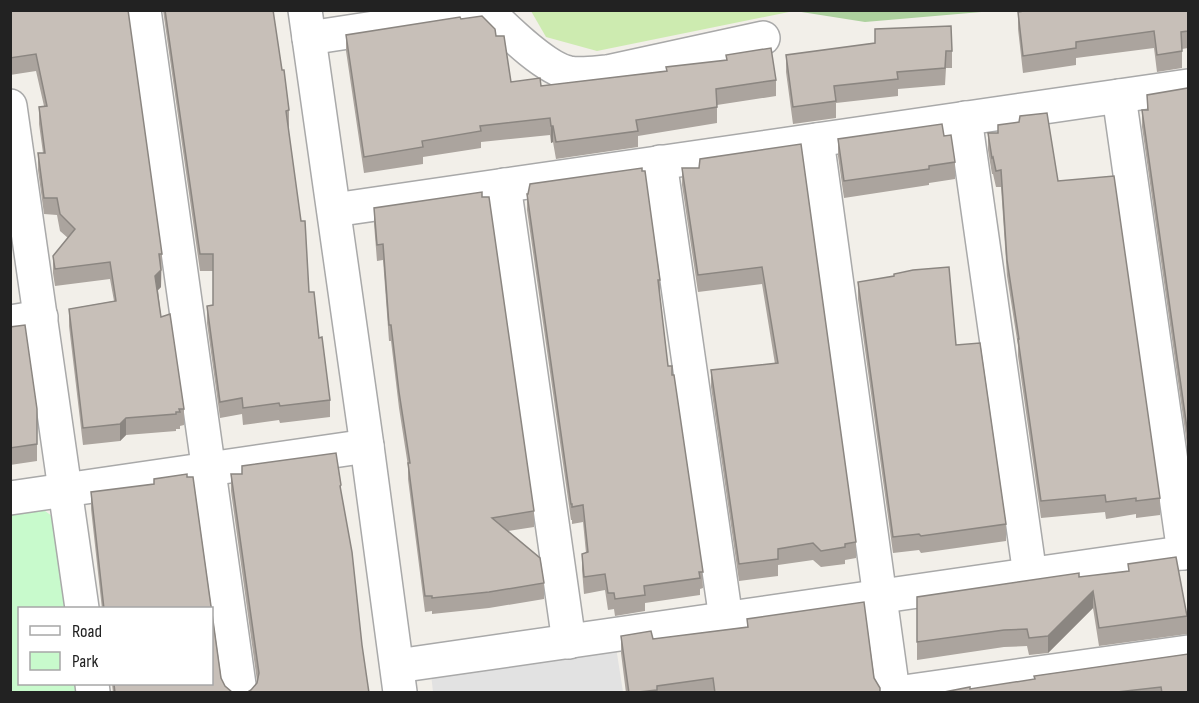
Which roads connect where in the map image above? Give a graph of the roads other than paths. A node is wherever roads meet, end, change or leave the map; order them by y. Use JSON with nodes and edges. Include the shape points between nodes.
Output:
{"nodes":[{"id":1,"x":144,"y":10,"type":"edge"},
{"id":2,"x":486,"y":11,"type":"edge"},
{"id":3,"x":307,"y":24,"type":"edge"},
{"id":4,"x":763,"y":38,"type":"dead end"},
{"id":5,"x":1188,"y":86,"type":"edge"},
{"id":6,"x":1119,"y":96,"type":"junction"},
{"id":7,"x":10,"y":106,"type":"edge"},
{"id":8,"x":965,"y":118,"type":"junction"},
{"id":9,"x":817,"y":140,"type":"junction"},
{"id":10,"x":13,"y":144,"type":"edge"},
{"id":11,"x":660,"y":162,"type":"junction"},
{"id":12,"x":504,"y":185,"type":"junction"},
{"id":13,"x":334,"y":210,"type":"junction"},
{"id":14,"x":26,"y":319,"type":"edge"},
{"id":15,"x":367,"y":446,"type":"junction"},
{"id":16,"x":208,"y":469,"type":"junction"},
{"id":17,"x":65,"y":490,"type":"junction"},
{"id":18,"x":10,"y":498,"type":"edge"},
{"id":19,"x":1186,"y":553,"type":"edge"},
{"id":20,"x":1030,"y":575,"type":"junction"},
{"id":21,"x":881,"y":597,"type":"junction"},
{"id":22,"x":82,"y":607,"type":"edge"},
{"id":23,"x":726,"y":619,"type":"junction"},
{"id":24,"x":569,"y":642,"type":"junction"},
{"id":25,"x":1188,"y":652,"type":"edge"},
{"id":26,"x":399,"y":679,"type":"edge"},
{"id":27,"x":240,"y":693,"type":"edge"},
{"id":28,"x":893,"y":693,"type":"edge"},
{"id":29,"x":904,"y":693,"type":"edge"}],
"edges":[{"from":1,"to":16,"type":"street"},
{"from":2,"to":3,"type":"street"},
{"from":2,"to":4,"type":"street","via":[[542,60],[567,73],[607,72]]},
{"from":3,"to":13,"type":"street"},
{"from":5,"to":6,"type":"street"},
{"from":6,"to":8,"type":"street"},
{"from":6,"to":19,"type":"street"},
{"from":7,"to":10,"type":"street"},
{"from":8,"to":9,"type":"street"},
{"from":8,"to":20,"type":"street"},
{"from":9,"to":11,"type":"street"},
{"from":9,"to":21,"type":"street"},
{"from":10,"to":14,"type":"street"},
{"from":11,"to":12,"type":"street"},
{"from":11,"to":23,"type":"street"},
{"from":12,"to":13,"type":"street"},
{"from":12,"to":24,"type":"street"},
{"from":13,"to":15,"type":"street"},
{"from":14,"to":17,"type":"street"},
{"from":15,"to":16,"type":"street"},
{"from":15,"to":26,"type":"street"},
{"from":16,"to":17,"type":"street"},
{"from":16,"to":27,"type":"street"},
{"from":17,"to":18,"type":"street"},
{"from":17,"to":22,"type":"street"},
{"from":19,"to":20,"type":"street"},
{"from":20,"to":21,"type":"street"},
{"from":21,"to":23,"type":"street"},
{"from":21,"to":28,"type":"street"},
{"from":23,"to":24,"type":"street"},
{"from":24,"to":26,"type":"street"},
{"from":25,"to":29,"type":"street"}]}
